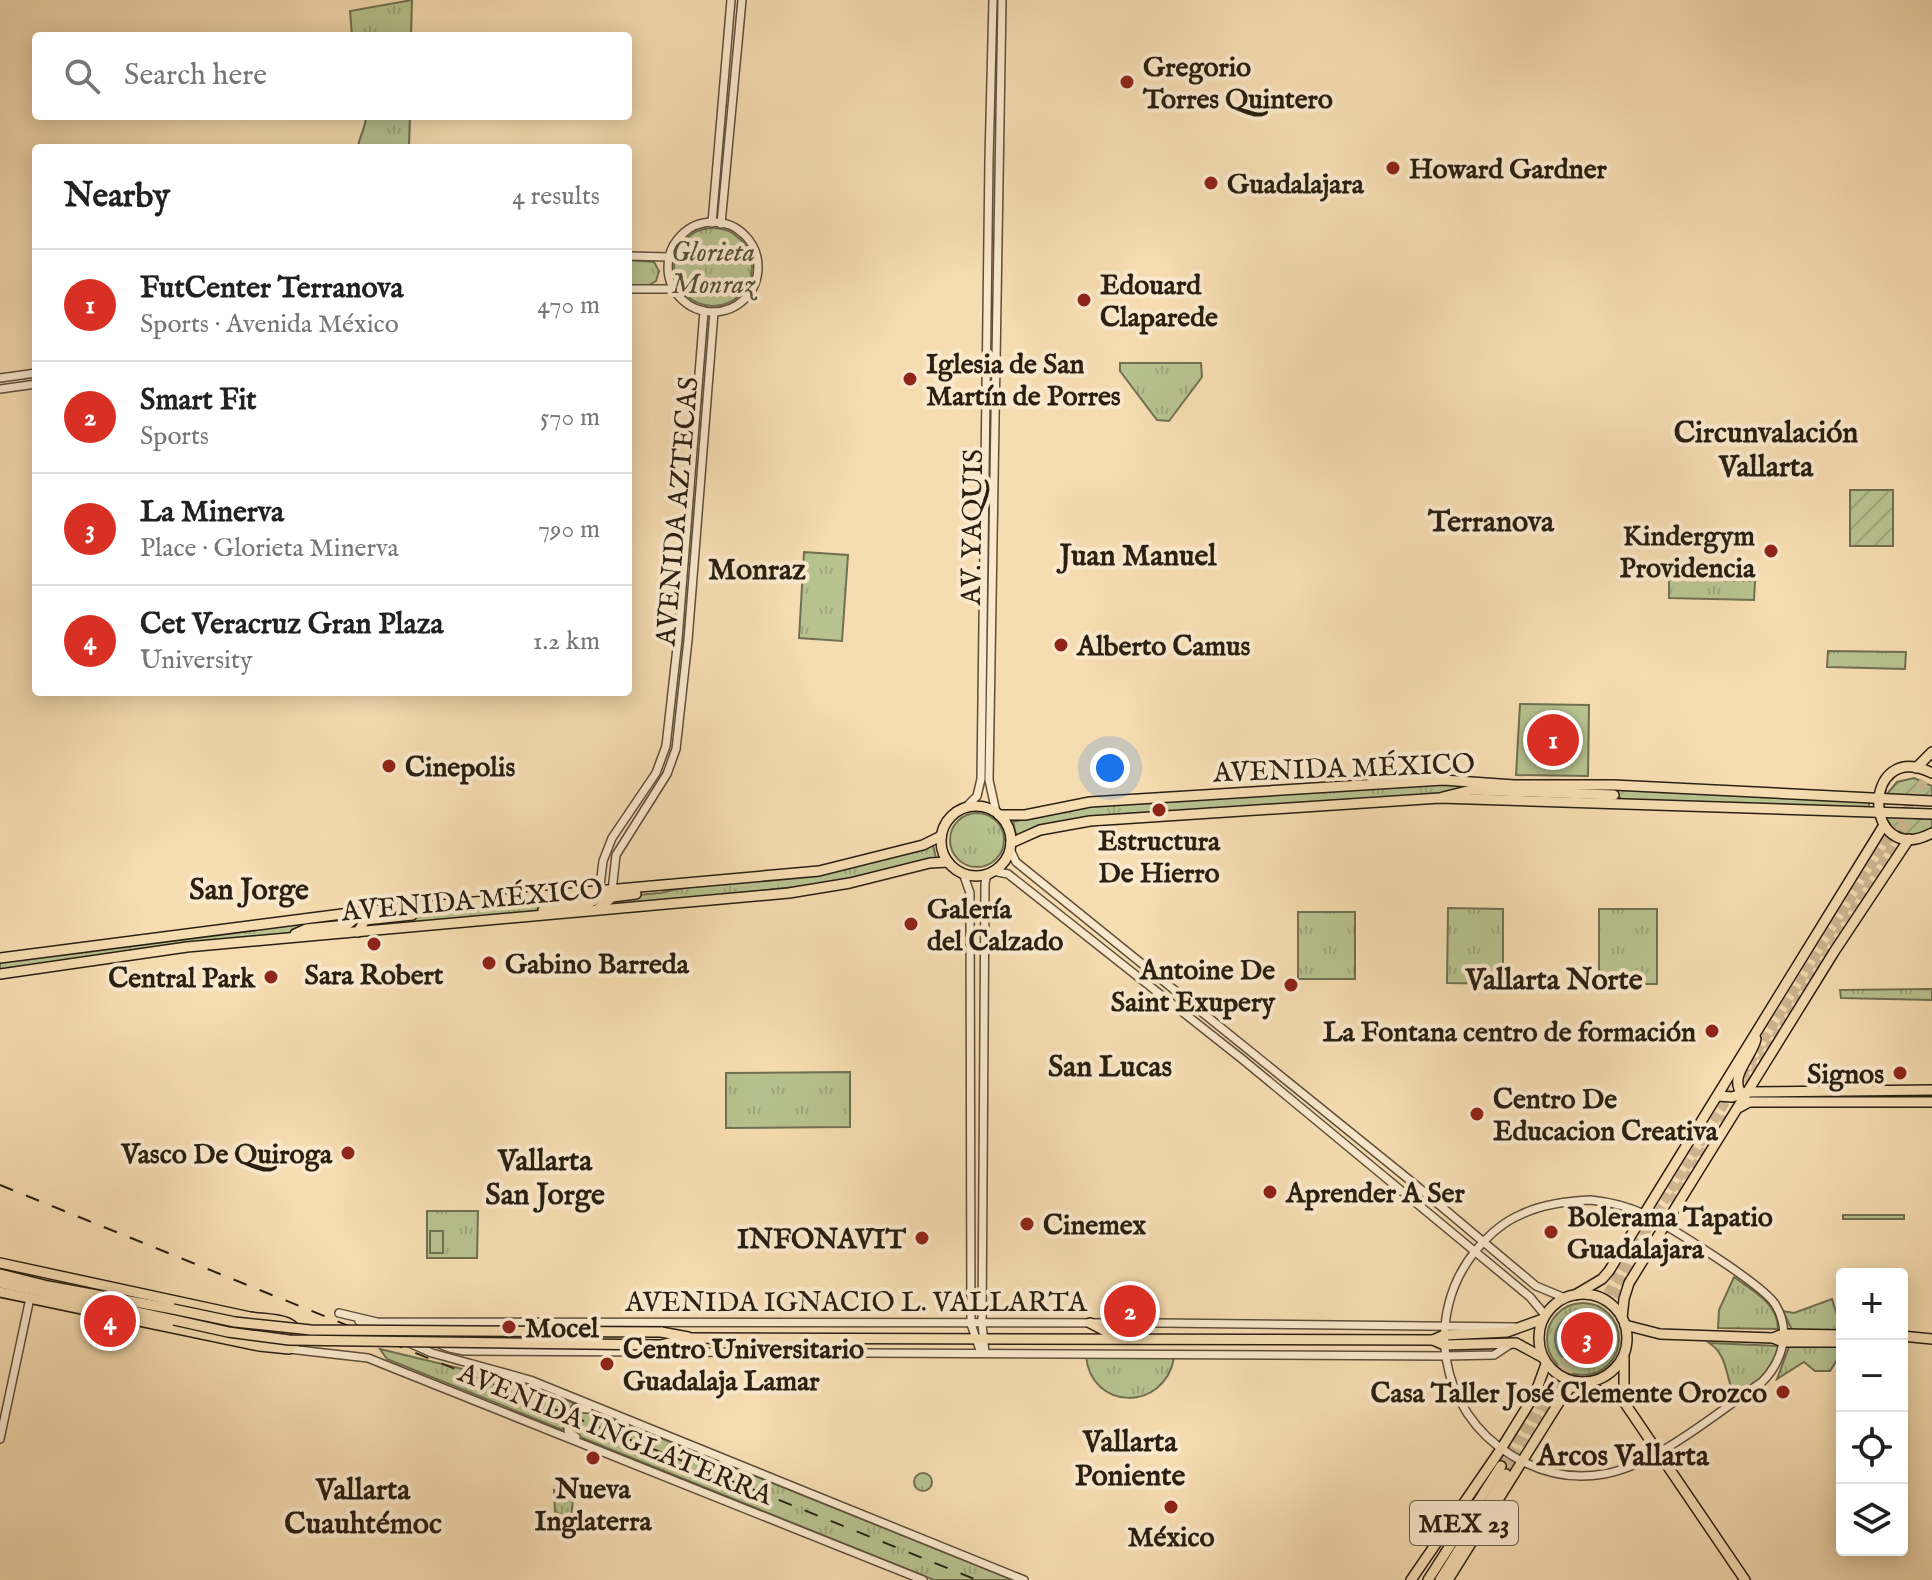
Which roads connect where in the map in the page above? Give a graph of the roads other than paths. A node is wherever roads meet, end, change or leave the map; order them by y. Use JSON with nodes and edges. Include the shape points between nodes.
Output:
{"nodes":[{"id":1,"x":731,"y":0,"type":"edge"},
{"id":2,"x":742,"y":0,"type":"edge"},
{"id":3,"x":993,"y":0,"type":"edge"},
{"id":4,"x":1002,"y":1,"type":"edge"},
{"id":5,"x":712,"y":223,"type":"junction"},
{"id":6,"x":721,"y":224,"type":"junction"},
{"id":7,"x":632,"y":256,"type":"edge"},
{"id":8,"x":669,"y":257,"type":"junction"},
{"id":9,"x":632,"y":289,"type":"edge"},
{"id":10,"x":674,"y":289,"type":"junction"},
{"id":11,"x":704,"y":311,"type":"junction"},
{"id":12,"x":714,"y":312,"type":"junction"},
{"id":13,"x":32,"y":374,"type":"edge"},
{"id":14,"x":0,"y":378,"type":"edge"},
{"id":15,"x":32,"y":385,"type":"edge"},
{"id":16,"x":0,"y":389,"type":"edge"},
{"id":17,"x":1932,"y":752,"type":"edge"},
{"id":18,"x":1916,"y":768,"type":"junction"},
{"id":19,"x":1932,"y":773,"type":"edge"},
{"id":20,"x":1614,"y":795,"type":"dead end"},
{"id":21,"x":1440,"y":798,"type":"junction"},
{"id":22,"x":1877,"y":798,"type":"junction"},
{"id":23,"x":1932,"y":801,"type":"edge"},
{"id":24,"x":966,"y":807,"type":"junction"},
{"id":25,"x":997,"y":813,"type":"junction"},
{"id":26,"x":1878,"y":813,"type":"junction"},
{"id":27,"x":1932,"y":814,"type":"edge"},
{"id":28,"x":1884,"y":825,"type":"junction"},
{"id":29,"x":1932,"y":833,"type":"edge"},
{"id":30,"x":941,"y":836,"type":"junction"},
{"id":31,"x":1909,"y":839,"type":"junction"},
{"id":32,"x":1010,"y":846,"type":"junction"},
{"id":33,"x":948,"y":862,"type":"junction"},
{"id":34,"x":990,"y":872,"type":"junction"},
{"id":35,"x":963,"y":873,"type":"junction"},
{"id":36,"x":612,"y":898,"type":"junction"},
{"id":37,"x":599,"y":900,"type":"junction"},
{"id":38,"x":420,"y":907,"type":"junction"},
{"id":39,"x":350,"y":913,"type":"junction"},
{"id":40,"x":358,"y":932,"type":"junction"},
{"id":41,"x":285,"y":938,"type":"junction"},
{"id":42,"x":0,"y":958,"type":"edge"},
{"id":43,"x":0,"y":974,"type":"edge"},
{"id":44,"x":1758,"y":1032,"type":"junction"},
{"id":45,"x":1745,"y":1093,"type":"junction"},
{"id":46,"x":1718,"y":1096,"type":"junction"},
{"id":47,"x":1931,"y":1096,"type":"edge"},
{"id":48,"x":1738,"y":1109,"type":"junction"},
{"id":49,"x":1644,"y":1214,"type":"junction"},
{"id":50,"x":1665,"y":1225,"type":"junction"},
{"id":51,"x":1483,"y":1242,"type":"junction"},
{"id":52,"x":1475,"y":1252,"type":"junction"},
{"id":53,"x":0,"y":1265,"type":"edge"},
{"id":54,"x":0,"y":1274,"type":"edge"},
{"id":55,"x":0,"y":1283,"type":"edge"},
{"id":56,"x":48,"y":1286,"type":"junction"},
{"id":57,"x":0,"y":1291,"type":"edge"},
{"id":58,"x":30,"y":1294,"type":"junction"},
{"id":59,"x":1570,"y":1296,"type":"junction"},
{"id":60,"x":334,"y":1311,"type":"joint"},
{"id":61,"x":1544,"y":1317,"type":"junction"},
{"id":62,"x":419,"y":1322,"type":"junction"},
{"id":63,"x":1624,"y":1322,"type":"junction"},
{"id":64,"x":1090,"y":1323,"type":"junction"},
{"id":65,"x":971,"y":1324,"type":"junction"},
{"id":66,"x":982,"y":1324,"type":"junction"},
{"id":67,"x":1836,"y":1335,"type":"edge"},
{"id":68,"x":979,"y":1337,"type":"junction"},
{"id":69,"x":691,"y":1338,"type":"junction"},
{"id":70,"x":1118,"y":1338,"type":"junction"},
{"id":71,"x":1780,"y":1338,"type":"junction"},
{"id":72,"x":1444,"y":1340,"type":"junction"},
{"id":73,"x":1836,"y":1342,"type":"edge"},
{"id":74,"x":286,"y":1349,"type":"junction"},
{"id":75,"x":983,"y":1353,"type":"junction"},
{"id":76,"x":1624,"y":1355,"type":"junction"},
{"id":77,"x":1544,"y":1360,"type":"junction"},
{"id":78,"x":1583,"y":1383,"type":"junction"},
{"id":79,"x":1624,"y":1402,"type":"junction"},
{"id":80,"x":602,"y":1411,"type":"junction"},
{"id":81,"x":0,"y":1439,"type":"edge"},
{"id":82,"x":582,"y":1442,"type":"junction"},
{"id":83,"x":1501,"y":1449,"type":"junction"},
{"id":84,"x":1659,"y":1452,"type":"junction"},
{"id":85,"x":1521,"y":1461,"type":"junction"},
{"id":86,"x":923,"y":1580,"type":"edge"},
{"id":87,"x":1024,"y":1580,"type":"edge"},
{"id":88,"x":1411,"y":1580,"type":"edge"},
{"id":89,"x":1428,"y":1580,"type":"edge"},
{"id":90,"x":1446,"y":1580,"type":"edge"},
{"id":91,"x":1745,"y":1580,"type":"edge"}],
"edges":[{"from":1,"to":5,"type":"street"},
{"from":2,"to":6,"type":"street"},
{"from":3,"to":24,"type":"street","name":"AV. YAQUIS","via":[[981,779],[977,796]]},
{"from":4,"to":25,"type":"street","name":"AV. YAQUIS","via":[[989,780]]},
{"from":5,"to":6,"type":"street"},
{"from":5,"to":8,"type":"street","via":[[688,230]]},
{"from":6,"to":12,"type":"street","via":[[748,240],[757,270],[742,301]]},
{"from":7,"to":8,"type":"street"},
{"from":8,"to":10,"type":"street"},
{"from":9,"to":10,"type":"street"},
{"from":10,"to":11,"type":"street"},
{"from":11,"to":12,"type":"street"},
{"from":11,"to":37,"type":"street","name":"AVENIDA AZTECAS","via":[[666,746],[656,773],[612,838],[603,861]]},
{"from":12,"to":36,"type":"street","name":"AVENIDA AZTECAS","via":[[678,739],[667,774],[616,855]]},
{"from":13,"to":14,"type":"street"},
{"from":15,"to":16,"type":"street"},
{"from":17,"to":18,"type":"main road"},
{"from":18,"to":19,"type":"main road"},
{"from":18,"to":22,"type":"main road","via":[[1891,775]]},
{"from":20,"to":21,"type":"main road","via":[[1471,790]]},
{"from":21,"to":26,"type":"main road","name":"AVENIDA MÉXICO"},
{"from":21,"to":32,"type":"main road","name":"AVENIDA MÉXICO","via":[[1090,821],[1040,830]]},
{"from":22,"to":23,"type":"main road","name":"AVENIDA MÉXICO"},
{"from":22,"to":25,"type":"main road","name":"AVENIDA MÉXICO","via":[[1443,780],[1090,802],[1025,815]]},
{"from":22,"to":26,"type":"main road"},
{"from":24,"to":25,"type":"main road"},
{"from":24,"to":30,"type":"main road","via":[[948,819]]},
{"from":25,"to":32,"type":"main road","via":[[1008,827]]},
{"from":26,"to":27,"type":"main road","name":"AVENIDA MÉXICO"},
{"from":26,"to":28,"type":"main road"},
{"from":28,"to":31,"type":"main road"},
{"from":28,"to":44,"type":"main road"},
{"from":29,"to":31,"type":"main road"},
{"from":30,"to":33,"type":"main road"},
{"from":30,"to":36,"type":"main road","name":"AVENIDA MÉXICO","via":[[819,871],[697,882]]},
{"from":31,"to":45,"type":"main road"},
{"from":32,"to":34,"type":"main road","via":[[1002,864]]},
{"from":32,"to":51,"type":"street","via":[[1016,862]]},
{"from":33,"to":35,"type":"main road"},
{"from":33,"to":36,"type":"main road","name":"AVENIDA MÉXICO","via":[[802,891]]},
{"from":34,"to":35,"type":"main road"},
{"from":34,"to":52,"type":"street","via":[[1008,874],[1093,939]]},
{"from":34,"to":66,"type":"street","via":[[984,897]]},
{"from":35,"to":65,"type":"street","via":[[970,893]]},
{"from":36,"to":37,"type":"main road","name":"AVENIDA MÉXICO"},
{"from":36,"to":37,"type":"main road","name":"AVENIDA MÉXICO"},
{"from":37,"to":38,"type":"main road","name":"AVENIDA MÉXICO"},
{"from":37,"to":40,"type":"main road","name":"AVENIDA MÉXICO","via":[[538,916]]},
{"from":38,"to":39,"type":"main road","name":"AVENIDA MÉXICO"},
{"from":38,"to":40,"type":"main road","via":[[412,915],[365,920]]},
{"from":39,"to":41,"type":"main road","via":[[353,920],[347,925],[306,929]]},
{"from":39,"to":42,"type":"main road","name":"AVENIDA MÉXICO"},
{"from":40,"to":41,"type":"main road","name":"AVENIDA MÉXICO"},
{"from":41,"to":43,"type":"main road","name":"AVENIDA MÉXICO"},
{"from":44,"to":45,"type":"main road","via":[[1754,1050],[1736,1079]]},
{"from":44,"to":46,"type":"main road"},
{"from":45,"to":46,"type":"main road"},
{"from":45,"to":47,"type":"main road"},
{"from":45,"to":48,"type":"main road"},
{"from":46,"to":49,"type":"main road"},
{"from":47,"to":48,"type":"main road","via":[[1749,1102]]},
{"from":48,"to":50,"type":"main road"},
{"from":49,"to":50,"type":"street"},
{"from":49,"to":51,"type":"street","via":[[1609,1202],[1564,1201],[1518,1215]]},
{"from":49,"to":59,"type":"main road","via":[[1602,1279]]},
{"from":50,"to":63,"type":"main road","via":[[1629,1283]]},
{"from":50,"to":71,"type":"street","via":[[1767,1294],[1779,1312]]},
{"from":51,"to":52,"type":"street"},
{"from":51,"to":59,"type":"street","via":[[1536,1286]]},
{"from":52,"to":61,"type":"street","via":[[1531,1298]]},
{"from":52,"to":72,"type":"street","via":[[1455,1282]]},
{"from":53,"to":56,"type":"main road"},
{"from":53,"to":74,"type":"main road","via":[[290,1323],[298,1334],[294,1346]]},
{"from":54,"to":56,"type":"main road","name":"AVENIDA IGNACIO L. VALLARTA"},
{"from":55,"to":58,"type":"main road","name":"AVENIDA IGNACIO L. VALLARTA"},
{"from":56,"to":69,"type":"main road","name":"AVENIDA IGNACIO L. VALLARTA","bridge":true,"via":[[248,1324],[311,1330],[661,1332]]},
{"from":57,"to":58,"type":"main road"},
{"from":58,"to":69,"type":"main road","name":"AVENIDA IGNACIO L. VALLARTA","bridge":true,"via":[[289,1340],[661,1345]]},
{"from":58,"to":74,"type":"main road","name":"AVENIDA IGNACIO L. VALLARTA"},
{"from":58,"to":81,"type":"street"},
{"from":59,"to":61,"type":"main road"},
{"from":59,"to":63,"type":"main road","via":[[1603,1299]]},
{"from":60,"to":62,"type":"street","name":"AVENIDA IGNACIO L. VALLARTA","via":[[371,1321]]},
{"from":60,"to":80,"type":"street","name":"AVENIDA INGLATERRA","via":[[417,1347],[504,1371]]},
{"from":61,"to":72,"type":"main road","name":"AVENIDA IGNACIO L. VALLARTA","via":[[1507,1332]]},
{"from":61,"to":77,"type":"main road","via":[[1538,1338]]},
{"from":62,"to":65,"type":"street","name":"AVENIDA IGNACIO L. VALLARTA"},
{"from":62,"to":75,"type":"street","name":"AVENIDA IGNACIO L. VALLARTA","via":[[433,1341],[464,1351]]},
{"from":63,"to":71,"type":"main road","via":[[1660,1334]]},
{"from":63,"to":76,"type":"main road"},
{"from":64,"to":66,"type":"street","name":"AVENIDA IGNACIO L. VALLARTA"},
{"from":64,"to":70,"type":"main road"},
{"from":64,"to":72,"type":"street","name":"AVENIDA IGNACIO L. VALLARTA"},
{"from":65,"to":66,"type":"street","name":"AVENIDA IGNACIO L. VALLARTA"},
{"from":65,"to":68,"type":"street"},
{"from":66,"to":68,"type":"street"},
{"from":67,"to":71,"type":"main road"},
{"from":68,"to":69,"type":"main road","name":"AVENIDA IGNACIO L. VALLARTA"},
{"from":68,"to":70,"type":"main road","name":"AVENIDA IGNACIO L. VALLARTA"},
{"from":68,"to":75,"type":"street"},
{"from":70,"to":72,"type":"main road","name":"AVENIDA IGNACIO L. VALLARTA"},
{"from":71,"to":73,"type":"main road"},
{"from":71,"to":84,"type":"street","via":[[1780,1359],[1762,1382]]},
{"from":72,"to":75,"type":"street","name":"AVENIDA IGNACIO L. VALLARTA"},
{"from":72,"to":77,"type":"main road","name":"AVENIDA IGNACIO L. VALLARTA","via":[[1512,1343]]},
{"from":72,"to":83,"type":"street","via":[[1452,1386],[1463,1408]]},
{"from":74,"to":82,"type":"street","name":"AVENIDA INGLATERRA","via":[[368,1358]]},
{"from":76,"to":78,"type":"main road","via":[[1608,1375]]},
{"from":76,"to":79,"type":"main road"},
{"from":77,"to":78,"type":"main road","via":[[1562,1378]]},
{"from":77,"to":83,"type":"main road","via":[[1535,1394]]},
{"from":78,"to":79,"type":"main road"},
{"from":78,"to":85,"type":"main road","via":[[1561,1399]]},
{"from":79,"to":84,"type":"main road"},
{"from":80,"to":82,"type":"street","via":[[574,1410],[568,1431]]},
{"from":80,"to":87,"type":"street","name":"AVENIDA INGLATERRA"},
{"from":82,"to":86,"type":"street","name":"AVENIDA INGLATERRA"},
{"from":83,"to":85,"type":"street"},
{"from":83,"to":88,"type":"main road"},
{"from":84,"to":85,"type":"street","via":[[1623,1469],[1585,1476],[1549,1472]]},
{"from":84,"to":91,"type":"main road"},
{"from":85,"to":90,"type":"main road"},
{"from":89,"to":90,"type":"main road","number":"MEX 23","via":[[1505,1468]]}]}
